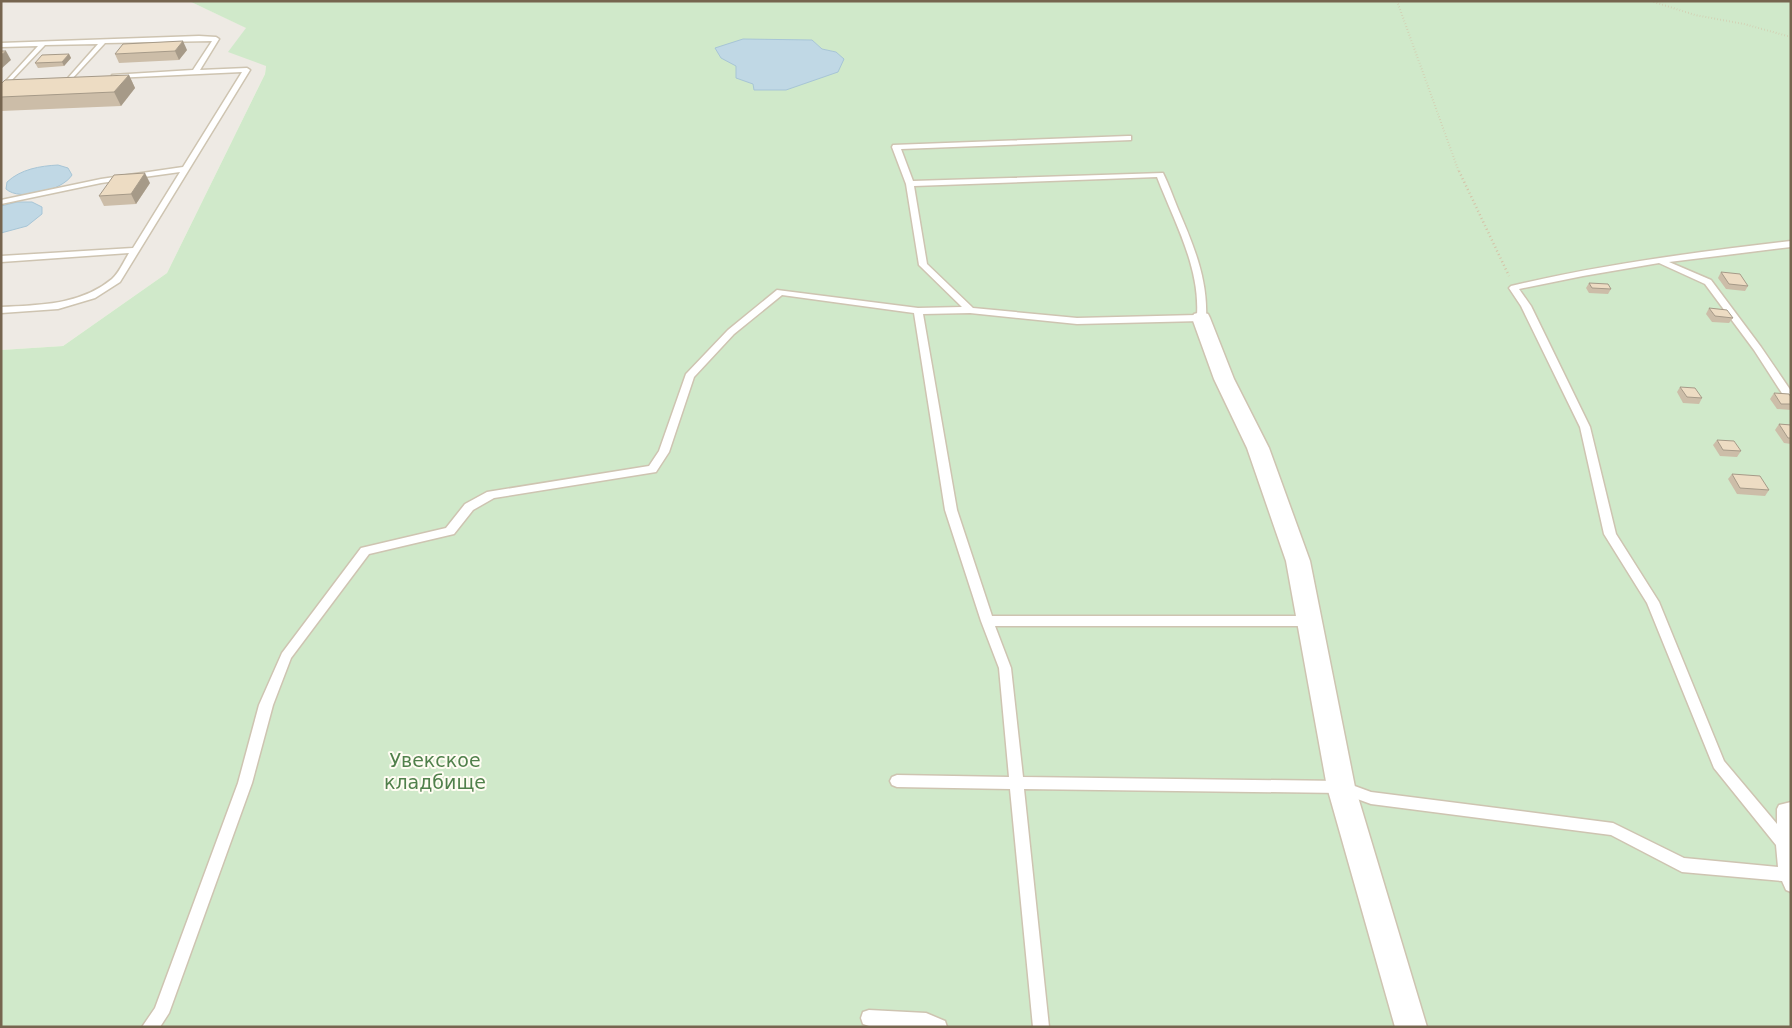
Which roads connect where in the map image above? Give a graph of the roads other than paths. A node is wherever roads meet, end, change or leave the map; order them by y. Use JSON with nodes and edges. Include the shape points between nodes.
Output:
{"nodes":[{"id":1,"x":103,"y":42,"type":"junction"},
{"id":2,"x":43,"y":44,"type":"junction"},
{"id":3,"x":1,"y":46,"type":"edge"},
{"id":4,"x":196,"y":71,"type":"junction"},
{"id":5,"x":108,"y":76,"type":"edge"},
{"id":6,"x":70,"y":78,"type":"junction"},
{"id":7,"x":80,"y":78,"type":"edge"},
{"id":8,"x":61,"y":79,"type":"edge"},
{"id":9,"x":17,"y":82,"type":"edge"},
{"id":10,"x":5,"y":83,"type":"edge"},
{"id":11,"x":1128,"y":138,"type":"dead end"},
{"id":12,"x":185,"y":169,"type":"junction"},
{"id":13,"x":910,"y":184,"type":"junction"},
{"id":14,"x":1,"y":202,"type":"edge"},
{"id":15,"x":1791,"y":244,"type":"edge"},
{"id":16,"x":135,"y":250,"type":"junction"},
{"id":17,"x":1,"y":259,"type":"edge"},
{"id":18,"x":1663,"y":262,"type":"junction"},
{"id":19,"x":1,"y":310,"type":"edge"},
{"id":20,"x":970,"y":310,"type":"junction"},
{"id":21,"x":918,"y":311,"type":"junction"},
{"id":22,"x":1201,"y":318,"type":"junction"},
{"id":23,"x":1791,"y":399,"type":"edge"},
{"id":24,"x":987,"y":621,"type":"junction"},
{"id":25,"x":1308,"y":621,"type":"junction"},
{"id":26,"x":897,"y":780,"type":"dead end"},
{"id":27,"x":1016,"y":781,"type":"junction"},
{"id":28,"x":1340,"y":788,"type":"junction"},
{"id":29,"x":1791,"y":808,"type":"edge"},
{"id":30,"x":1784,"y":844,"type":"junction"},
{"id":31,"x":1788,"y":880,"type":"edge"},
{"id":32,"x":869,"y":1018,"type":"dead end"},
{"id":33,"x":150,"y":1027,"type":"edge"},
{"id":34,"x":939,"y":1027,"type":"edge"},
{"id":35,"x":1041,"y":1027,"type":"edge"},
{"id":36,"x":1411,"y":1027,"type":"edge"}],
"edges":[{"from":1,"to":2,"type":"lane"},
{"from":1,"to":4,"type":"lane","via":[[216,39]]},
{"from":1,"to":6,"type":"lane"},
{"from":2,"to":3,"type":"lane"},
{"from":2,"to":10,"type":"lane"},
{"from":4,"to":5,"type":"lane"},
{"from":4,"to":12,"type":"lane","via":[[247,70]]},
{"from":6,"to":7,"type":"lane"},
{"from":6,"to":8,"type":"lane"},
{"from":9,"to":10,"type":"lane"},
{"from":11,"to":13,"type":"lane","via":[[896,147]]},
{"from":12,"to":14,"type":"lane","via":[[101,181]]},
{"from":12,"to":16,"type":"lane"},
{"from":13,"to":20,"type":"lane","via":[[923,265]]},
{"from":13,"to":22,"type":"lane","via":[[1160,175],[1194,263],[1203,306]]},
{"from":15,"to":18,"type":"lane"},
{"from":16,"to":17,"type":"lane"},
{"from":16,"to":19,"type":"lane","via":[[117,280],[92,296],[55,307]]},
{"from":18,"to":23,"type":"lane","via":[[1708,282]]},
{"from":18,"to":30,"type":"lane","via":[[1572,274],[1514,288],[1586,427],[1610,534],[1653,602],[1719,764]]},
{"from":20,"to":21,"type":"lane"},
{"from":20,"to":22,"type":"lane","via":[[1077,321]]},
{"from":21,"to":24,"type":"lane","via":[[951,510]]},
{"from":21,"to":33,"type":"lane","via":[[780,292],[732,332],[689,376],[664,452],[652,470],[491,495],[469,507],[450,531],[365,551],[286,656],[266,705],[244,783],[161,1013]]},
{"from":22,"to":25,"type":"street","via":[[1224,379],[1262,457],[1298,561]]},
{"from":24,"to":25,"type":"lane"},
{"from":24,"to":27,"type":"lane","via":[[1005,668]]},
{"from":25,"to":28,"type":"street"},
{"from":26,"to":27,"type":"lane"},
{"from":27,"to":28,"type":"lane"},
{"from":27,"to":35,"type":"lane"},
{"from":28,"to":31,"type":"lane","via":[[1371,798],[1612,829],[1682,865]]},
{"from":28,"to":36,"type":"street"},
{"from":29,"to":30,"type":"lane","via":[[1784,809]]},
{"from":30,"to":31,"type":"lane"},
{"from":32,"to":34,"type":"lane","via":[[926,1021]]}]}
